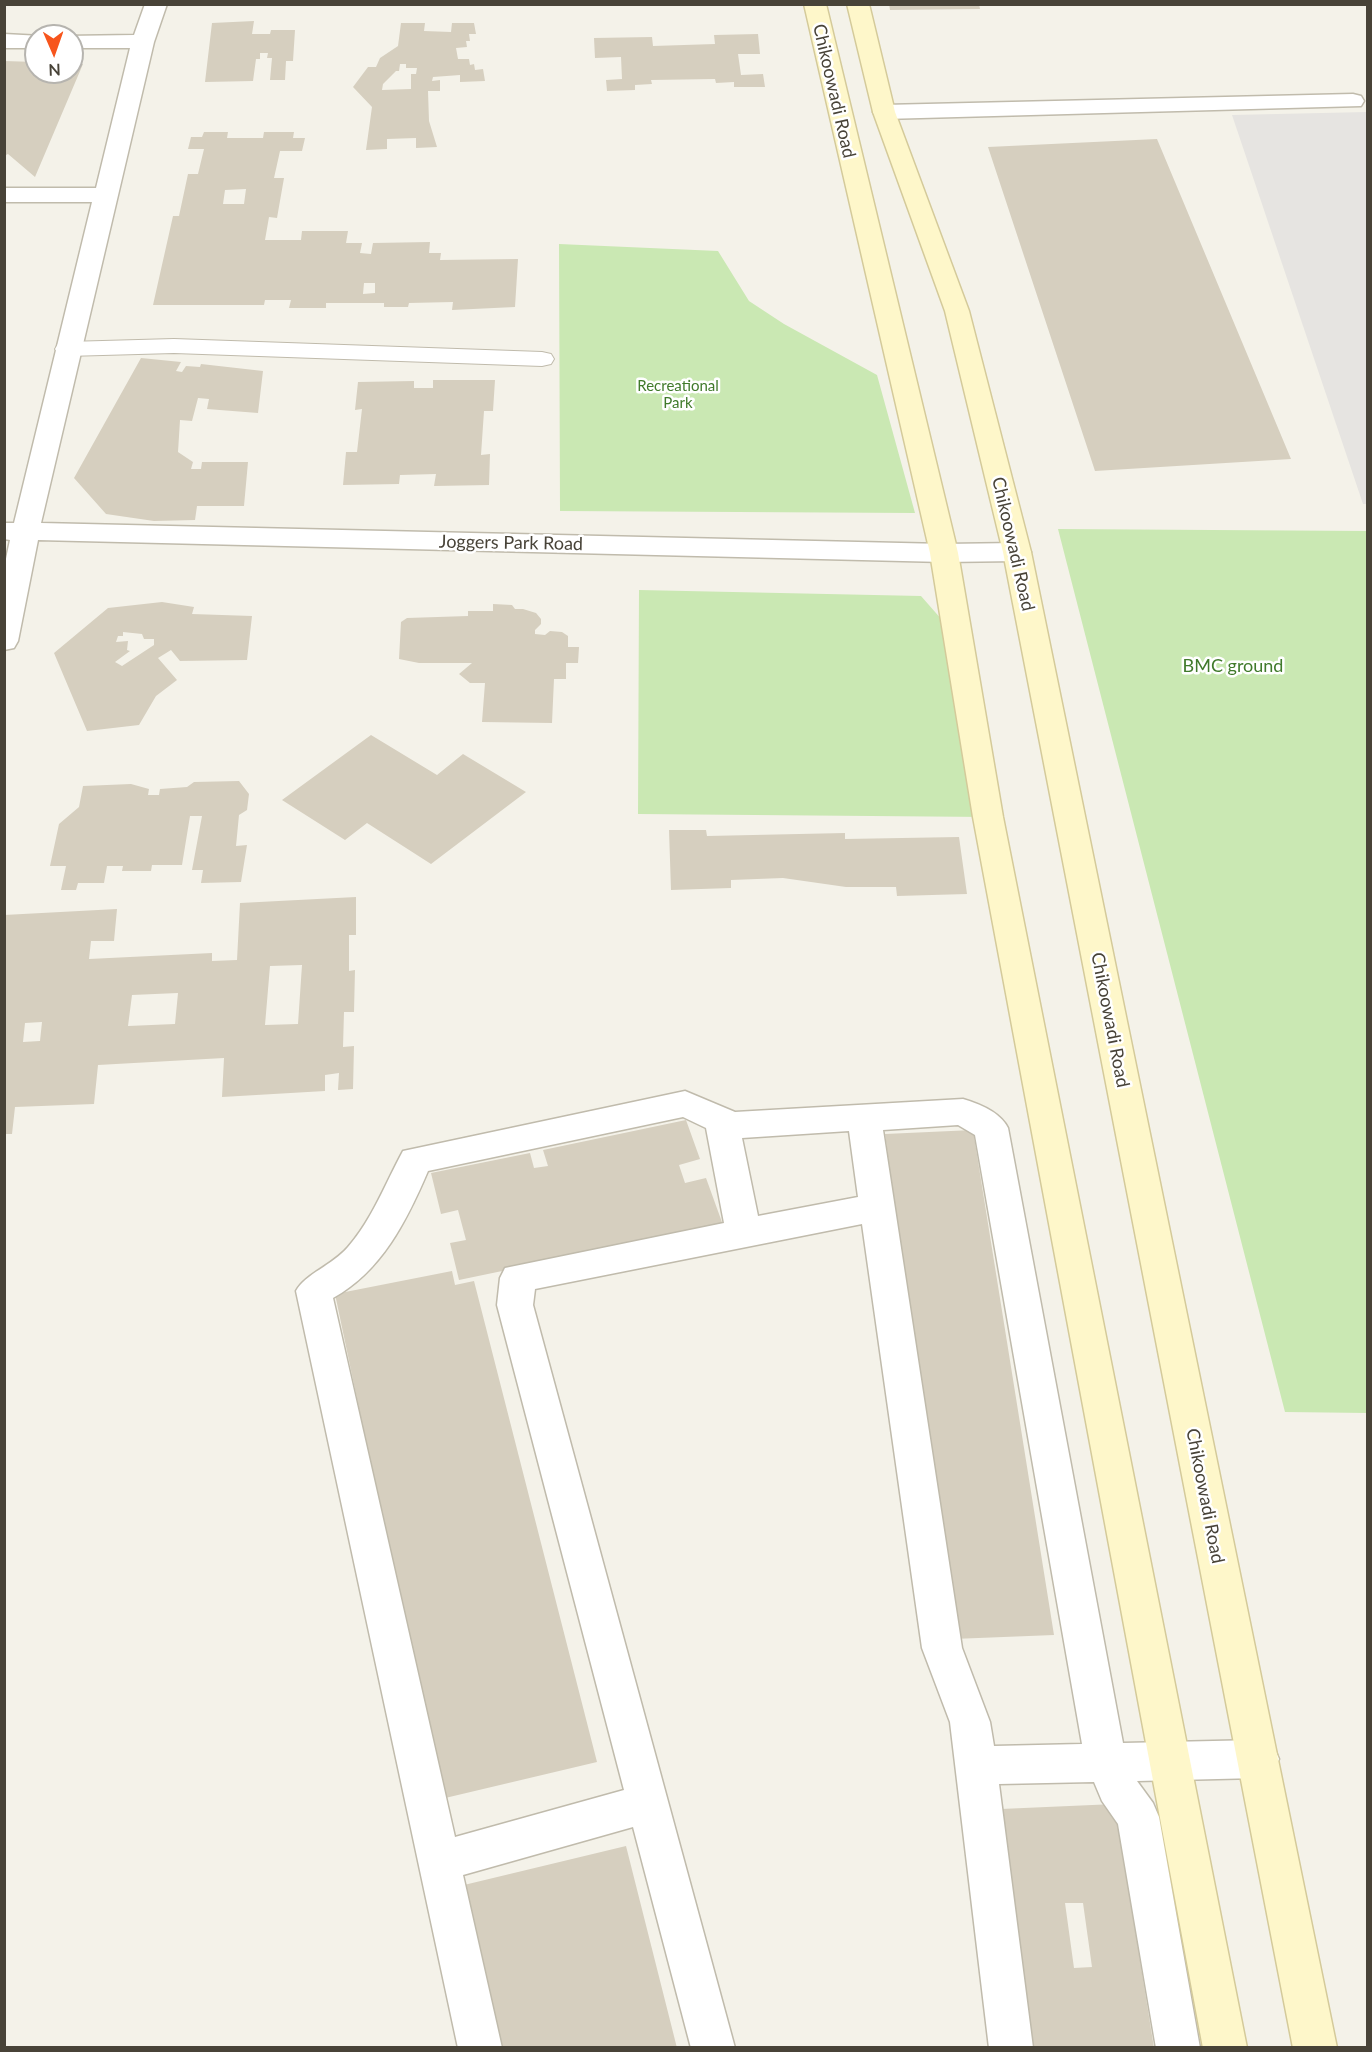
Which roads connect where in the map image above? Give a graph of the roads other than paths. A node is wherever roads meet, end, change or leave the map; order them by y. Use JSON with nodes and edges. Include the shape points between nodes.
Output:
{"nodes":[{"id":1,"x":156,"y":4,"type":"edge"},
{"id":2,"x":815,"y":4,"type":"edge"},
{"id":3,"x":858,"y":4,"type":"edge"},
{"id":4,"x":4,"y":41,"type":"edge"},
{"id":5,"x":24,"y":41,"type":"edge"},
{"id":6,"x":84,"y":41,"type":"edge"},
{"id":7,"x":143,"y":42,"type":"junction"},
{"id":8,"x":1353,"y":101,"type":"dead end"},
{"id":9,"x":884,"y":112,"type":"junction"},
{"id":10,"x":4,"y":195,"type":"edge"},
{"id":11,"x":105,"y":195,"type":"junction"},
{"id":12,"x":67,"y":349,"type":"junction"},
{"id":13,"x":542,"y":359,"type":"dead end"},
{"id":14,"x":15,"y":531,"type":"edge"},
{"id":15,"x":1017,"y":552,"type":"junction"},
{"id":16,"x":944,"y":553,"type":"junction"},
{"id":17,"x":4,"y":641,"type":"edge"},
{"id":18,"x":864,"y":1118,"type":"junction"},
{"id":19,"x":721,"y":1119,"type":"junction"},
{"id":20,"x":876,"y":1207,"type":"junction"},
{"id":21,"x":744,"y":1233,"type":"junction"},
{"id":22,"x":1258,"y":1759,"type":"junction"},
{"id":23,"x":1106,"y":1761,"type":"junction"},
{"id":24,"x":1170,"y":1762,"type":"junction"},
{"id":25,"x":975,"y":1766,"type":"junction"},
{"id":26,"x":649,"y":1803,"type":"junction"},
{"id":27,"x":440,"y":1862,"type":"junction"},
{"id":28,"x":480,"y":2048,"type":"edge"},
{"id":29,"x":713,"y":2048,"type":"edge"},
{"id":30,"x":1011,"y":2048,"type":"edge"},
{"id":31,"x":1178,"y":2048,"type":"edge"},
{"id":32,"x":1225,"y":2048,"type":"edge"},
{"id":33,"x":1315,"y":2048,"type":"edge"}],
"edges":[{"from":1,"to":7,"type":"street"},
{"from":2,"to":16,"type":"street","name":"Chikoowadi Road"},
{"from":3,"to":9,"type":"street","name":"Chikoowadi Road"},
{"from":4,"to":5,"type":"street"},
{"from":6,"to":7,"type":"street"},
{"from":7,"to":11,"type":"street"},
{"from":8,"to":9,"type":"street"},
{"from":9,"to":15,"type":"street","name":"Chikoowadi Road","via":[[957,311]]},
{"from":10,"to":11,"type":"street"},
{"from":11,"to":12,"type":"street"},
{"from":12,"to":13,"type":"lane","via":[[174,346]]},
{"from":12,"to":14,"type":"street"},
{"from":14,"to":16,"type":"street","name":"Joggers Park Road"},
{"from":14,"to":17,"type":"street"},
{"from":15,"to":16,"type":"street","name":"Joggers Park Road"},
{"from":15,"to":22,"type":"street","name":"Chikoowadi Road"},
{"from":16,"to":24,"type":"street","name":"Chikoowadi Road","via":[[988,817]]},
{"from":18,"to":19,"type":"street","via":[[732,1125]]},
{"from":18,"to":20,"type":"street"},
{"from":18,"to":23,"type":"street","via":[[963,1112],[991,1128]]},
{"from":19,"to":21,"type":"street"},
{"from":19,"to":27,"type":"street","via":[[685,1104],[416,1160],[397,1201],[368,1247],[353,1266],[314,1292]]},
{"from":20,"to":21,"type":"street"},
{"from":20,"to":25,"type":"street","via":[[942,1648],[970,1722]]},
{"from":21,"to":26,"type":"street","via":[[518,1278],[515,1305]]},
{"from":22,"to":24,"type":"street"},
{"from":22,"to":33,"type":"street","name":"Chikoowadi Road"},
{"from":23,"to":24,"type":"street"},
{"from":23,"to":25,"type":"street"},
{"from":23,"to":31,"type":"street","via":[[1117,1787],[1138,1816]]},
{"from":24,"to":32,"type":"street","name":"Chikoowadi Road"},
{"from":25,"to":30,"type":"street"},
{"from":26,"to":27,"type":"street"},
{"from":26,"to":29,"type":"street"},
{"from":27,"to":28,"type":"street"}]}
